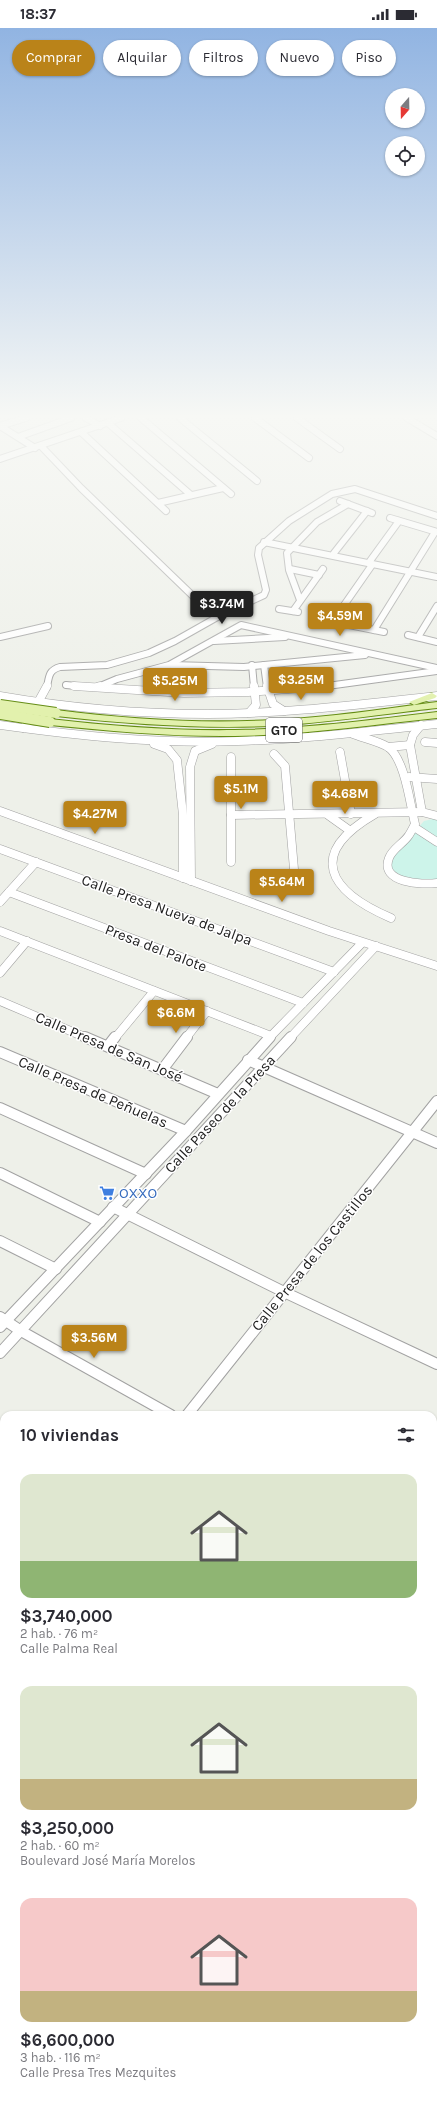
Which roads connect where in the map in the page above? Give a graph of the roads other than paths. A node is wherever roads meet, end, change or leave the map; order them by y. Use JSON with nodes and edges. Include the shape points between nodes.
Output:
{"nodes":[{"id":1,"x":109,"y":515,"type":"edge"},
{"id":2,"x":299,"y":515,"type":"edge"},
{"id":3,"x":329,"y":515,"type":"edge"},
{"id":4,"x":367,"y":515,"type":"edge"},
{"id":5,"x":390,"y":518,"type":"dead end"},
{"id":6,"x":400,"y":521,"type":"junction"},
{"id":7,"x":436,"y":532,"type":"edge"},
{"id":8,"x":266,"y":540,"type":"junction"},
{"id":9,"x":293,"y":547,"type":"junction"},
{"id":10,"x":334,"y":553,"type":"junction"},
{"id":11,"x":371,"y":563,"type":"junction"},
{"id":12,"x":323,"y":569,"type":"dead end"},
{"id":13,"x":290,"y":570,"type":"junction"},
{"id":14,"x":411,"y":570,"type":"junction"},
{"id":15,"x":437,"y":574,"type":"edge"},
{"id":16,"x":319,"y":575,"type":"junction"},
{"id":17,"x":437,"y":578,"type":"edge"},
{"id":18,"x":194,"y":597,"type":"dead end"},
{"id":19,"x":300,"y":600,"type":"junction"},
{"id":20,"x":437,"y":606,"type":"edge"},
{"id":21,"x":279,"y":609,"type":"dead end"},
{"id":22,"x":319,"y":619,"type":"dead end"},
{"id":23,"x":333,"y":621,"type":"junction"},
{"id":24,"x":48,"y":626,"type":"dead end"},
{"id":25,"x":374,"y":630,"type":"junction"},
{"id":26,"x":384,"y":632,"type":"dead end"},
{"id":27,"x":408,"y":635,"type":"dead end"},
{"id":28,"x":293,"y":636,"type":"junction"},
{"id":29,"x":0,"y":637,"type":"edge"},
{"id":30,"x":418,"y":637,"type":"junction"},
{"id":31,"x":214,"y":641,"type":"junction"},
{"id":32,"x":437,"y":642,"type":"edge"},
{"id":33,"x":372,"y":654,"type":"junction"},
{"id":34,"x":170,"y":665,"type":"junction"},
{"id":35,"x":252,"y":665,"type":"junction"},
{"id":36,"x":264,"y":665,"type":"junction"},
{"id":37,"x":437,"y":668,"type":"edge"},
{"id":38,"x":437,"y":672,"type":"edge"},
{"id":39,"x":66,"y":685,"type":"dead end"},
{"id":40,"x":96,"y":687,"type":"junction"},
{"id":41,"x":268,"y":691,"type":"junction"},
{"id":42,"x":255,"y":692,"type":"junction"},
{"id":43,"x":0,"y":696,"type":"edge"},
{"id":44,"x":435,"y":696,"type":"edge"},
{"id":45,"x":16,"y":699,"type":"junction"},
{"id":46,"x":40,"y":703,"type":"junction"},
{"id":47,"x":0,"y":705,"type":"edge"},
{"id":48,"x":437,"y":705,"type":"edge"},
{"id":49,"x":104,"y":710,"type":"junction"},
{"id":50,"x":286,"y":711,"type":"junction"},
{"id":51,"x":376,"y":712,"type":"junction"},
{"id":52,"x":249,"y":713,"type":"junction"},
{"id":53,"x":0,"y":714,"type":"edge"},
{"id":54,"x":437,"y":717,"type":"edge"},
{"id":55,"x":1,"y":725,"type":"edge"},
{"id":56,"x":421,"y":725,"type":"junction"},
{"id":57,"x":24,"y":728,"type":"junction"},
{"id":58,"x":350,"y":734,"type":"junction"},
{"id":59,"x":85,"y":735,"type":"junction"},
{"id":60,"x":143,"y":740,"type":"junction"},
{"id":61,"x":218,"y":741,"type":"junction"},
{"id":62,"x":426,"y":742,"type":"dead end"},
{"id":63,"x":437,"y":743,"type":"edge"},
{"id":64,"x":410,"y":745,"type":"junction"},
{"id":65,"x":388,"y":747,"type":"junction"},
{"id":66,"x":340,"y":752,"type":"dead end"},
{"id":67,"x":274,"y":754,"type":"dead end"},
{"id":68,"x":231,"y":757,"type":"dead end"},
{"id":69,"x":404,"y":777,"type":"junction"},
{"id":70,"x":415,"y":777,"type":"junction"},
{"id":71,"x":437,"y":779,"type":"edge"},
{"id":72,"x":0,"y":811,"type":"edge"},
{"id":73,"x":422,"y":812,"type":"junction"},
{"id":74,"x":411,"y":813,"type":"junction"},
{"id":75,"x":289,"y":814,"type":"junction"},
{"id":76,"x":351,"y":814,"type":"junction"},
{"id":77,"x":375,"y":814,"type":"junction"},
{"id":78,"x":231,"y":815,"type":"junction"},
{"id":79,"x":328,"y":815,"type":"junction"},
{"id":80,"x":437,"y":816,"type":"edge"},
{"id":81,"x":414,"y":827,"type":"junction"},
{"id":82,"x":349,"y":830,"type":"junction"},
{"id":83,"x":437,"y":842,"type":"edge"},
{"id":84,"x":0,"y":849,"type":"edge"},
{"id":85,"x":36,"y":862,"type":"junction"},
{"id":86,"x":231,"y":862,"type":"dead end"},
{"id":87,"x":187,"y":880,"type":"junction"},
{"id":88,"x":290,"y":882,"type":"dead end"},
{"id":89,"x":437,"y":882,"type":"edge"},
{"id":90,"x":9,"y":892,"type":"junction"},
{"id":91,"x":0,"y":902,"type":"edge"},
{"id":92,"x":391,"y":918,"type":"dead end"},
{"id":93,"x":0,"y":931,"type":"edge"},
{"id":94,"x":27,"y":941,"type":"junction"},
{"id":95,"x":362,"y":942,"type":"junction"},
{"id":96,"x":376,"y":946,"type":"junction"},
{"id":97,"x":437,"y":966,"type":"edge"},
{"id":98,"x":334,"y":972,"type":"junction"},
{"id":99,"x":0,"y":973,"type":"edge"},
{"id":100,"x":154,"y":991,"type":"junction"},
{"id":101,"x":0,"y":1000,"type":"edge"},
{"id":102,"x":303,"y":1003,"type":"junction"},
{"id":103,"x":207,"y":1011,"type":"junction"},
{"id":104,"x":271,"y":1036,"type":"junction"},
{"id":105,"x":108,"y":1046,"type":"junction"},
{"id":106,"x":0,"y":1052,"type":"edge"},
{"id":107,"x":248,"y":1060,"type":"junction"},
{"id":108,"x":263,"y":1068,"type":"junction"},
{"id":109,"x":162,"y":1070,"type":"junction"},
{"id":110,"x":218,"y":1094,"type":"junction"},
{"id":111,"x":437,"y":1101,"type":"edge"},
{"id":112,"x":0,"y":1108,"type":"edge"},
{"id":113,"x":186,"y":1132,"type":"junction"},
{"id":114,"x":412,"y":1133,"type":"junction"},
{"id":115,"x":437,"y":1143,"type":"edge"},
{"id":116,"x":0,"y":1173,"type":"edge"},
{"id":117,"x":146,"y":1174,"type":"junction"},
{"id":118,"x":113,"y":1207,"type":"junction"},
{"id":119,"x":127,"y":1214,"type":"junction"},
{"id":120,"x":100,"y":1222,"type":"junction"},
{"id":121,"x":0,"y":1241,"type":"edge"},
{"id":122,"x":56,"y":1269,"type":"junction"},
{"id":123,"x":284,"y":1292,"type":"junction"},
{"id":124,"x":2,"y":1321,"type":"edge"},
{"id":125,"x":21,"y":1331,"type":"junction"},
{"id":126,"x":0,"y":1353,"type":"edge"},
{"id":127,"x":437,"y":1364,"type":"edge"},
{"id":128,"x":165,"y":1411,"type":"edge"},
{"id":129,"x":190,"y":1411,"type":"edge"}],
"edges":[{"from":1,"to":18,"type":"street"},
{"from":2,"to":8,"type":"street"},
{"from":3,"to":9,"type":"street","via":[[317,522]]},
{"from":4,"to":10,"type":"street"},
{"from":5,"to":6,"type":"street"},
{"from":6,"to":7,"type":"street"},
{"from":6,"to":11,"type":"street"},
{"from":7,"to":14,"type":"street"},
{"from":8,"to":9,"type":"street"},
{"from":8,"to":46,"type":"street","via":[[257,553],[266,590],[262,597],[221,615],[167,646],[141,656],[107,665],[55,668],[49,674],[48,687]]},
{"from":9,"to":10,"type":"street"},
{"from":9,"to":11,"type":"street"},
{"from":9,"to":13,"type":"street","via":[[286,556]]},
{"from":10,"to":11,"type":"street"},
{"from":11,"to":14,"type":"street"},
{"from":11,"to":23,"type":"street"},
{"from":12,"to":16,"type":"street"},
{"from":13,"to":16,"type":"street"},
{"from":13,"to":19,"type":"street"},
{"from":14,"to":15,"type":"street"},
{"from":14,"to":17,"type":"street"},
{"from":14,"to":25,"type":"street"},
{"from":16,"to":19,"type":"street"},
{"from":19,"to":21,"type":"street","via":[[296,612]]},
{"from":20,"to":30,"type":"street"},
{"from":22,"to":23,"type":"street"},
{"from":23,"to":25,"type":"street"},
{"from":24,"to":29,"type":"street"},
{"from":25,"to":26,"type":"street"},
{"from":27,"to":30,"type":"street"},
{"from":28,"to":31,"type":"street"},
{"from":28,"to":31,"type":"street","via":[[241,625]]},
{"from":28,"to":33,"type":"street"},
{"from":30,"to":32,"type":"street"},
{"from":31,"to":34,"type":"street"},
{"from":33,"to":36,"type":"street"},
{"from":33,"to":37,"type":"street"},
{"from":34,"to":35,"type":"street"},
{"from":34,"to":40,"type":"street"},
{"from":35,"to":36,"type":"street"},
{"from":35,"to":42,"type":"street"},
{"from":36,"to":41,"type":"street"},
{"from":38,"to":41,"type":"street","via":[[352,684]]},
{"from":39,"to":40,"type":"street"},
{"from":40,"to":42,"type":"street","via":[[183,693]]},
{"from":41,"to":42,"type":"street"},
{"from":41,"to":50,"type":"street","via":[[272,704]]},
{"from":42,"to":52,"type":"street","via":[[256,707]]},
{"from":43,"to":45,"type":"street"},
{"from":44,"to":50,"type":"street"},
{"from":44,"to":51,"type":"main road"},
{"from":45,"to":46,"type":"street"},
{"from":45,"to":55,"type":"street"},
{"from":46,"to":49,"type":"street"},
{"from":46,"to":57,"type":"street"},
{"from":47,"to":51,"type":"main road","number":"GTO","bridge":true,"via":[[90,718],[189,724],[274,722]]},
{"from":48,"to":51,"type":"main road","number":"GTO"},
{"from":49,"to":52,"type":"street"},
{"from":49,"to":59,"type":"street","via":[[87,713],[55,709],[44,713],[40,720],[47,726],[79,730]]},
{"from":50,"to":52,"type":"street"},
{"from":53,"to":54,"type":"main road","number":"GTO","bridge":true,"via":[[85,726],[187,733],[263,732]]},
{"from":54,"to":56,"type":"street"},
{"from":55,"to":57,"type":"street"},
{"from":56,"to":58,"type":"street"},
{"from":56,"to":64,"type":"street","via":[[413,735]]},
{"from":57,"to":59,"type":"street"},
{"from":58,"to":61,"type":"street"},
{"from":58,"to":65,"type":"street"},
{"from":59,"to":60,"type":"street"},
{"from":60,"to":61,"type":"street"},
{"from":60,"to":87,"type":"street","via":[[168,748],[177,760]]},
{"from":61,"to":87,"type":"street","via":[[196,751],[190,767]]},
{"from":62,"to":63,"type":"street"},
{"from":64,"to":65,"type":"street"},
{"from":64,"to":70,"type":"street"},
{"from":65,"to":69,"type":"street","via":[[398,760]]},
{"from":66,"to":76,"type":"street"},
{"from":67,"to":75,"type":"street","via":[[285,766]]},
{"from":68,"to":78,"type":"street"},
{"from":69,"to":70,"type":"street"},
{"from":69,"to":74,"type":"street"},
{"from":70,"to":71,"type":"street"},
{"from":70,"to":73,"type":"street"},
{"from":72,"to":87,"type":"street"},
{"from":73,"to":74,"type":"street"},
{"from":73,"to":80,"type":"street"},
{"from":74,"to":77,"type":"street"},
{"from":74,"to":81,"type":"street"},
{"from":75,"to":78,"type":"street"},
{"from":75,"to":79,"type":"street"},
{"from":75,"to":88,"type":"street","via":[[294,869]]},
{"from":76,"to":77,"type":"street"},
{"from":76,"to":79,"type":"street"},
{"from":77,"to":82,"type":"street"},
{"from":78,"to":86,"type":"street"},
{"from":79,"to":82,"type":"street"},
{"from":81,"to":83,"type":"street"},
{"from":81,"to":89,"type":"street","via":[[389,857],[389,869],[396,877],[410,883],[423,885]]},
{"from":82,"to":92,"type":"street","via":[[335,852],[333,872],[353,899],[362,906]]},
{"from":84,"to":85,"type":"street","name":"Calle Presa Nueva de Jalpa"},
{"from":85,"to":90,"type":"street"},
{"from":85,"to":98,"type":"street","name":"Calle Presa Nueva de Jalpa"},
{"from":87,"to":95,"type":"street"},
{"from":90,"to":91,"type":"street"},
{"from":90,"to":102,"type":"street","name":"Presa del Palote"},
{"from":93,"to":94,"type":"street"},
{"from":94,"to":99,"type":"street"},
{"from":94,"to":100,"type":"street"},
{"from":95,"to":96,"type":"street"},
{"from":95,"to":98,"type":"street","name":"Calle Paseo de la Presa"},
{"from":96,"to":97,"type":"street"},
{"from":96,"to":108,"type":"street","name":"Calle Paseo de la Presa"},
{"from":98,"to":102,"type":"street","name":"Calle Paseo de la Presa"},
{"from":100,"to":103,"type":"street"},
{"from":100,"to":105,"type":"street"},
{"from":101,"to":105,"type":"street","name":"Calle Presa de San José"},
{"from":102,"to":104,"type":"street","name":"Calle Paseo de la Presa"},
{"from":103,"to":104,"type":"street"},
{"from":103,"to":109,"type":"street"},
{"from":104,"to":107,"type":"street","name":"Calle Paseo de la Presa"},
{"from":105,"to":109,"type":"street","name":"Calle Presa de San José"},
{"from":106,"to":113,"type":"street","name":"Calle Presa de Peñuelas"},
{"from":107,"to":108,"type":"street"},
{"from":107,"to":110,"type":"street","name":"Calle Paseo de la Presa"},
{"from":108,"to":114,"type":"street"},
{"from":108,"to":119,"type":"street","name":"Calle Paseo de la Presa"},
{"from":109,"to":110,"type":"street","name":"Calle Presa de San José"},
{"from":110,"to":113,"type":"street","name":"Calle Paseo de la Presa"},
{"from":111,"to":114,"type":"street","name":"Calle Presa de los Castillos"},
{"from":112,"to":117,"type":"street"},
{"from":113,"to":117,"type":"street","name":"Calle Paseo de la Presa"},
{"from":114,"to":115,"type":"street"},
{"from":114,"to":123,"type":"street","name":"Calle Presa de los Castillos"},
{"from":116,"to":120,"type":"street"},
{"from":117,"to":118,"type":"street","name":"Calle Paseo de la Presa"},
{"from":118,"to":119,"type":"street"},
{"from":118,"to":120,"type":"street","name":"Calle Paseo de la Presa"},
{"from":119,"to":123,"type":"street"},
{"from":119,"to":125,"type":"street","name":"Calle Paseo de la Presa"},
{"from":120,"to":122,"type":"street","name":"Calle Paseo de la Presa"},
{"from":121,"to":122,"type":"street"},
{"from":122,"to":124,"type":"street","name":"Calle Paseo de la Presa"},
{"from":123,"to":127,"type":"street"},
{"from":123,"to":129,"type":"street","name":"Calle Presa de los Castillos"},
{"from":124,"to":125,"type":"street"},
{"from":125,"to":126,"type":"street","name":"Calle Paseo de la Presa"},
{"from":125,"to":128,"type":"street"}]}
